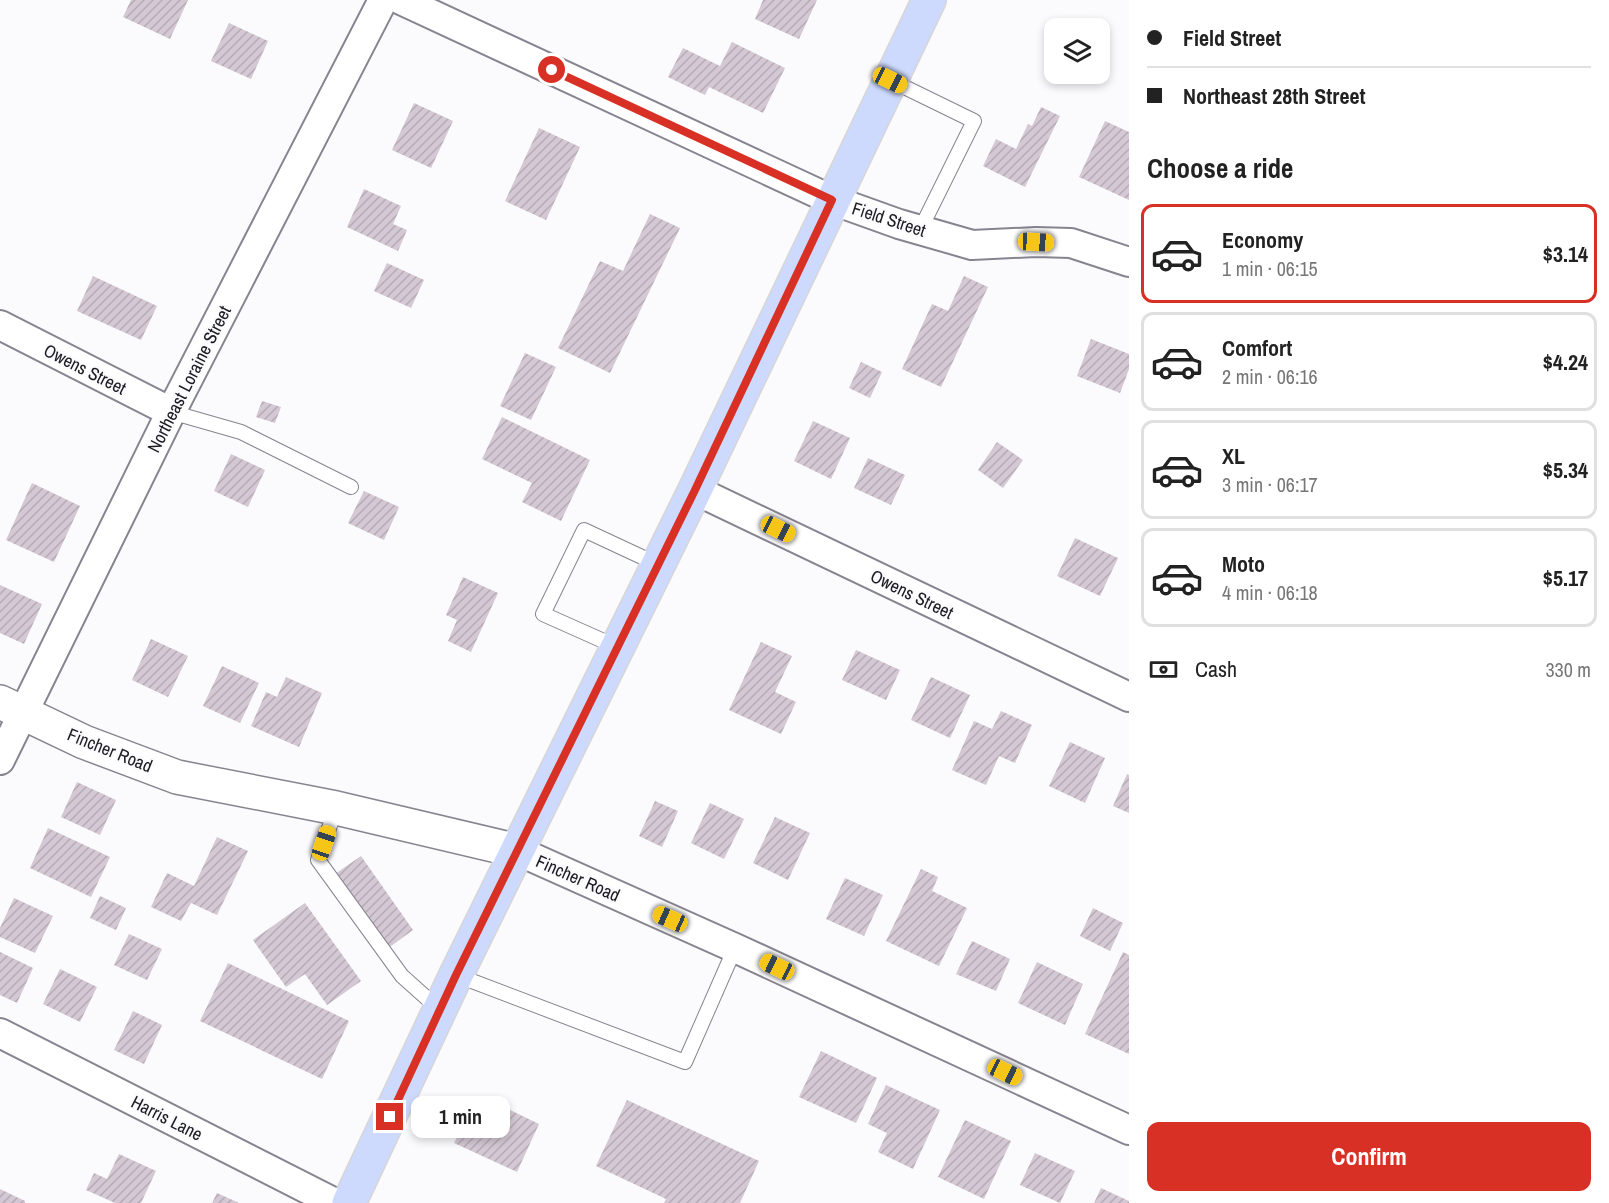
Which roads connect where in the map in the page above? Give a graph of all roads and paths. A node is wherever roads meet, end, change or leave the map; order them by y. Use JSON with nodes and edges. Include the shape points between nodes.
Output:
{"nodes":[{"id":1,"x":383,"y":0,"type":"edge"},
{"id":2,"x":401,"y":0,"type":"edge"},
{"id":3,"x":929,"y":0,"type":"edge"},
{"id":4,"x":890,"y":80,"type":"junction"},
{"id":5,"x":832,"y":200,"type":"junction"},
{"id":6,"x":920,"y":230,"type":"junction"},
{"id":7,"x":1129,"y":262,"type":"edge"},
{"id":8,"x":0,"y":325,"type":"edge"},
{"id":9,"x":171,"y":412,"type":"junction"},
{"id":10,"x":351,"y":487,"type":"dead end"},
{"id":11,"x":695,"y":490,"type":"junction"},
{"id":12,"x":657,"y":564,"type":"junction"},
{"id":13,"x":617,"y":647,"type":"junction"},
{"id":14,"x":1129,"y":697,"type":"edge"},
{"id":15,"x":12,"y":708,"type":"edge"},
{"id":16,"x":0,"y":760,"type":"edge"},
{"id":17,"x":336,"y":808,"type":"junction"},
{"id":18,"x":518,"y":851,"type":"junction"},
{"id":19,"x":735,"y":948,"type":"junction"},
{"id":20,"x":456,"y":975,"type":"junction"},
{"id":21,"x":440,"y":1010,"type":"junction"},
{"id":22,"x":0,"y":1033,"type":"edge"},
{"id":23,"x":1129,"y":1130,"type":"edge"},
{"id":24,"x":335,"y":1203,"type":"edge"},
{"id":25,"x":349,"y":1203,"type":"edge"}],
"edges":[{"from":1,"to":9,"type":"street","name":"Northeast Loraine Street"},
{"from":2,"to":5,"type":"street","name":"Field Street"},
{"from":3,"to":4,"type":"main road"},
{"from":4,"to":5,"type":"main road"},
{"from":4,"to":6,"type":"lane","via":[[974,121]]},
{"from":5,"to":6,"type":"street","name":"Field Street"},
{"from":5,"to":11,"type":"main road"},
{"from":6,"to":7,"type":"street","name":"Field Street","via":[[972,245],[1071,243]]},
{"from":8,"to":9,"type":"street","name":"Owens Street"},
{"from":9,"to":10,"type":"lane","via":[[241,432]]},
{"from":9,"to":15,"type":"street","name":"Northeast Loraine Street"},
{"from":11,"to":12,"type":"main road"},
{"from":11,"to":14,"type":"street","name":"Owens Street"},
{"from":12,"to":13,"type":"main road"},
{"from":12,"to":13,"type":"lane","via":[[584,530],[543,614]]},
{"from":13,"to":18,"type":"main road"},
{"from":15,"to":16,"type":"street","name":"Northeast Loraine Street"},
{"from":15,"to":17,"type":"street","name":"Fincher Road","via":[[84,742],[177,777]]},
{"from":17,"to":18,"type":"street","name":"Fincher Road"},
{"from":17,"to":21,"type":"lane","via":[[318,860],[402,976]]},
{"from":18,"to":19,"type":"street","name":"Fincher Road"},
{"from":18,"to":20,"type":"main road"},
{"from":19,"to":20,"type":"lane","via":[[685,1062]]},
{"from":19,"to":23,"type":"street","name":"Fincher Road"},
{"from":20,"to":21,"type":"main road"},
{"from":21,"to":25,"type":"main road"},
{"from":22,"to":24,"type":"street","name":"Harris Lane"}]}
